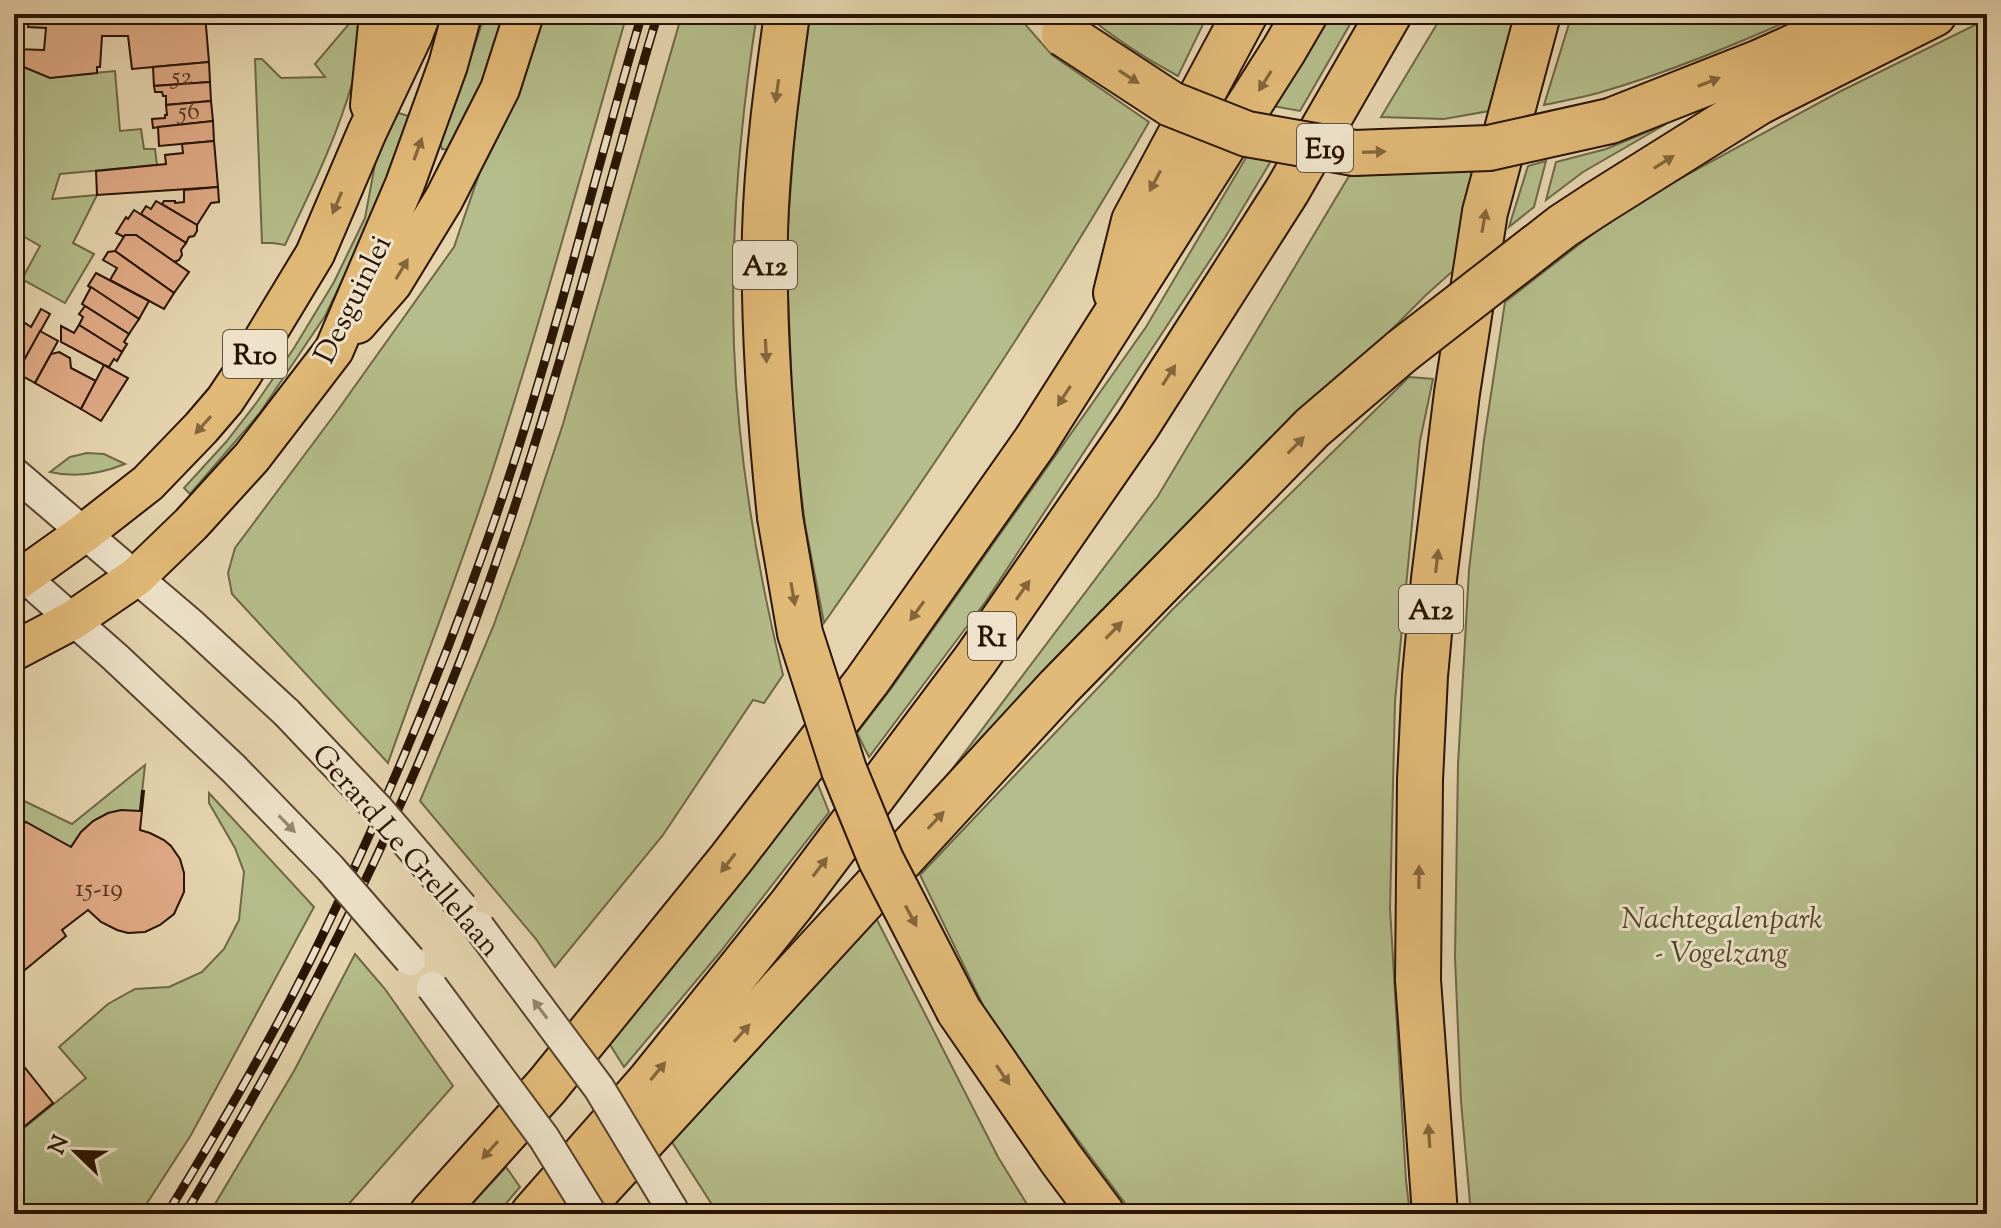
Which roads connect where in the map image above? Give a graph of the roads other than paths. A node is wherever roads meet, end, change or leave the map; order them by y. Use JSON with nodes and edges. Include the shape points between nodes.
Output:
{"nodes":[{"id":1,"x":379,"y":14,"type":"edge"},
{"id":2,"x":421,"y":14,"type":"edge"},
{"id":3,"x":462,"y":14,"type":"edge"},
{"id":4,"x":524,"y":14,"type":"edge"},
{"id":5,"x":787,"y":14,"type":"edge"},
{"id":6,"x":1245,"y":14,"type":"edge"},
{"id":7,"x":1305,"y":14,"type":"edge"},
{"id":8,"x":1389,"y":14,"type":"edge"},
{"id":9,"x":1538,"y":14,"type":"edge"},
{"id":10,"x":1867,"y":14,"type":"edge"},
{"id":11,"x":1934,"y":14,"type":"edge"},
{"id":12,"x":1055,"y":24,"type":"edge"},
{"id":13,"x":367,"y":132,"type":"junction"},
{"id":14,"x":1106,"y":331,"type":"junction"},
{"id":15,"x":334,"y":350,"type":"junction"},
{"id":16,"x":14,"y":473,"type":"edge"},
{"id":17,"x":84,"y":533,"type":"junction"},
{"id":18,"x":17,"y":576,"type":"edge"},
{"id":19,"x":136,"y":577,"type":"junction"},
{"id":20,"x":73,"y":620,"type":"junction"},
{"id":21,"x":14,"y":651,"type":"edge"},
{"id":22,"x":1061,"y":1159,"type":"junction"},
{"id":23,"x":432,"y":1214,"type":"edge"},
{"id":24,"x":533,"y":1214,"type":"edge"},
{"id":25,"x":575,"y":1214,"type":"edge"},
{"id":26,"x":591,"y":1214,"type":"edge"},
{"id":27,"x":675,"y":1214,"type":"edge"},
{"id":28,"x":1077,"y":1214,"type":"edge"},
{"id":29,"x":1102,"y":1214,"type":"edge"},
{"id":30,"x":1435,"y":1214,"type":"edge"}],
"edges":[{"from":1,"to":13,"type":"main road"},
{"from":2,"to":13,"type":"main road","name":"Desguinlei","number":"R10"},
{"from":15,"to":3,"type":"main road","name":"Desguinlei","number":"R10","one_way":true,"via":[[405,184]]},
{"from":15,"to":4,"type":"main road","one_way":true,"via":[[392,284],[444,199],[500,89]]},
{"from":5,"to":22,"type":"highway","number":"A12","one_way":true,"bridge":true,"via":[[765,229],[765,324],[780,517],[800,633],[844,770],[881,860],[959,1011]]},
{"from":6,"to":14,"type":"highway","one_way":true,"via":[[1134,221]]},
{"from":7,"to":14,"type":"highway","number":"R1","one_way":true},
{"from":24,"to":8,"type":"highway","number":"R1","one_way":true,"via":[[650,1081],[773,927],[976,659],[1153,400],[1287,191]]},
{"from":30,"to":9,"type":"highway","number":"A12","one_way":true,"via":[[1418,980],[1425,676],[1455,409],[1485,212]]},
{"from":12,"to":10,"type":"highway","number":"E19","one_way":true,"bridge":true,"via":[[1171,104],[1247,134],[1354,153],[1489,148],[1610,121]]},
{"from":25,"to":11,"type":"highway","one_way":true,"bridge":true,"via":[[1059,687],[1312,428],[1563,226],[1759,102]]},
{"from":13,"to":17,"type":"main road","name":"Desguinlei","number":"R10","one_way":true,"via":[[315,254],[225,400],[148,483]]},
{"from":14,"to":23,"type":"highway","number":"R1","one_way":true,"via":[[1035,442],[822,741],[547,1086]]},
{"from":15,"to":19,"type":"main road","name":"Desguinlei","number":"R10","via":[[252,457]]},
{"from":16,"to":17,"type":"street","name":"Gerard Le Grellelaan"},
{"from":17,"to":18,"type":"main road","name":"Desguinlei","number":"R10"},
{"from":17,"to":19,"type":"street","name":"Gerard Le Grellelaan"},
{"from":18,"to":20,"type":"street"},
{"from":19,"to":20,"type":"main road","name":"Desguinlei","number":"R10"},
{"from":27,"to":19,"type":"street","name":"Gerard Le Grellelaan","one_way":true,"bridge":true,"via":[[599,1088],[479,927],[287,713]]},
{"from":20,"to":21,"type":"main road","name":"Desguinlei","number":"R10"},
{"from":20,"to":26,"type":"street","one_way":true,"bridge":true,"via":[[233,768],[330,868],[418,969],[544,1138]]},
{"from":22,"to":28,"type":"highway"},
{"from":22,"to":29,"type":"highway","number":"A12"}]}
